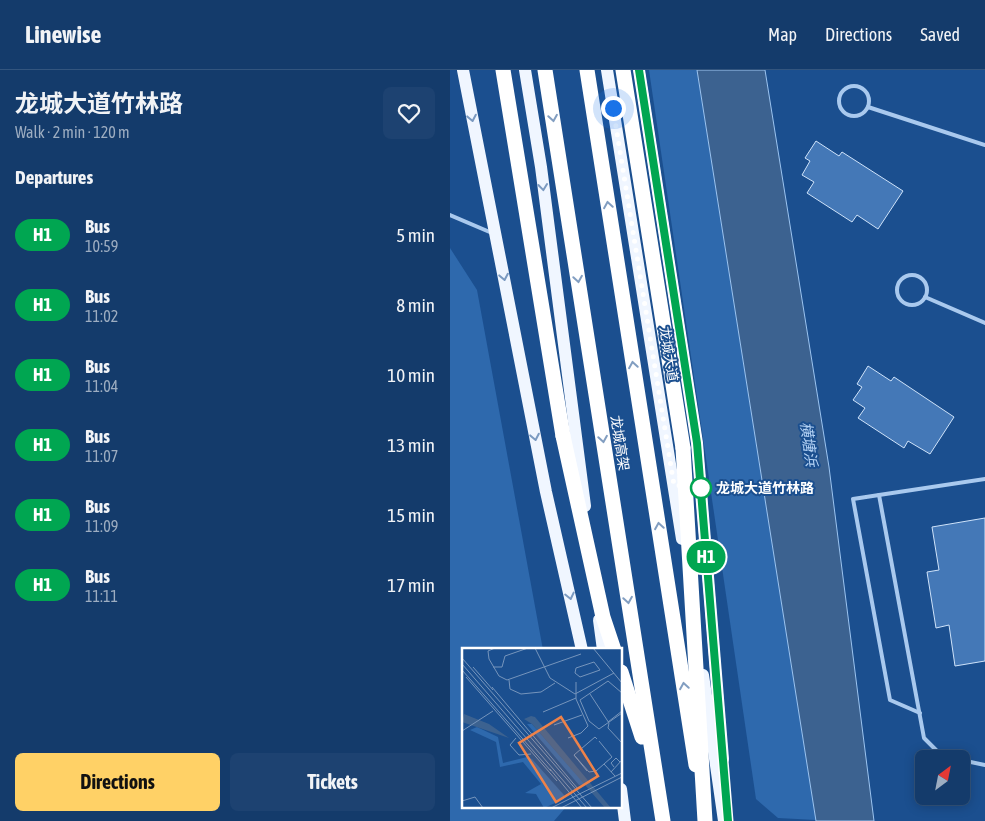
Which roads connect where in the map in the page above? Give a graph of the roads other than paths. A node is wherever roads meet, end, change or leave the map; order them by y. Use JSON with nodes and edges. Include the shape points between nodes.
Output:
{"nodes":[{"id":1,"x":463,"y":70,"type":"edge"},
{"id":2,"x":503,"y":70,"type":"edge"},
{"id":3,"x":525,"y":70,"type":"edge"},
{"id":4,"x":545,"y":70,"type":"edge"},
{"id":5,"x":587,"y":70,"type":"edge"},
{"id":6,"x":607,"y":70,"type":"edge"},
{"id":7,"x":624,"y":70,"type":"edge"},
{"id":8,"x":639,"y":70,"type":"edge"},
{"id":9,"x":868,"y":107,"type":"junction"},
{"id":10,"x":985,"y":145,"type":"edge"},
{"id":11,"x":450,"y":215,"type":"edge"},
{"id":12,"x":495,"y":234,"type":"junction"},
{"id":13,"x":924,"y":297,"type":"junction"},
{"id":14,"x":985,"y":323,"type":"edge"},
{"id":15,"x":985,"y":479,"type":"edge"},
{"id":16,"x":879,"y":495,"type":"junction"},
{"id":17,"x":582,"y":648,"type":"edge"},
{"id":18,"x":603,"y":648,"type":"edge"},
{"id":19,"x":613,"y":648,"type":"edge"},
{"id":20,"x":622,"y":675,"type":"edge"},
{"id":21,"x":920,"y":713,"type":"junction"},
{"id":22,"x":936,"y":750,"type":"edge"},
{"id":23,"x":970,"y":762,"type":"edge"},
{"id":24,"x":985,"y":765,"type":"edge"},
{"id":25,"x":657,"y":781,"type":"junction"},
{"id":26,"x":622,"y":797,"type":"edge"},
{"id":27,"x":618,"y":808,"type":"edge"},
{"id":28,"x":621,"y":821,"type":"edge"},
{"id":29,"x":625,"y":821,"type":"edge"},
{"id":30,"x":663,"y":821,"type":"edge"},
{"id":31,"x":705,"y":821,"type":"edge"},
{"id":32,"x":726,"y":821,"type":"edge"}],
"edges":[{"from":1,"to":12,"type":"main road","one_way":true},
{"from":2,"to":19,"type":"highway","bridge":true,"via":[[563,436]]},
{"from":3,"to":18,"type":"main road","one_way":true,"via":[[541,167]]},
{"from":4,"to":25,"type":"highway","name":"龙城高架","one_way":true},
{"from":31,"to":5,"type":"highway","name":"龙城高架","one_way":true,"bridge":true},
{"from":6,"to":32,"type":"main road","name":"龙城大道"},
{"from":7,"to":31,"type":"highway","bridge":true,"via":[[682,448]]},
{"from":8,"to":32,"type":"main road","via":[[697,443]]},
{"from":9,"to":9,"type":"lane","via":[[869,97],[859,87],[845,89],[840,97],[840,107],[847,115],[862,114]]},
{"from":9,"to":10,"type":"lane"},
{"from":11,"to":12,"type":"lane"},
{"from":12,"to":17,"type":"main road","one_way":true,"via":[[546,492]]},
{"from":13,"to":13,"type":"lane","via":[[925,282],[917,276],[907,275],[899,281],[896,291],[904,302],[918,304]]},
{"from":13,"to":14,"type":"lane"},
{"from":15,"to":16,"type":"lane"},
{"from":16,"to":21,"type":"lane"},
{"from":16,"to":21,"type":"lane","via":[[853,499],[890,700]]},
{"from":20,"to":25,"type":"highway"},
{"from":21,"to":22,"type":"lane","via":[[924,738]]},
{"from":23,"to":24,"type":"lane"},
{"from":25,"to":30,"type":"highway","name":"龙城高架"},
{"from":26,"to":29,"type":"main road"},
{"from":27,"to":28,"type":"main road"}]}
